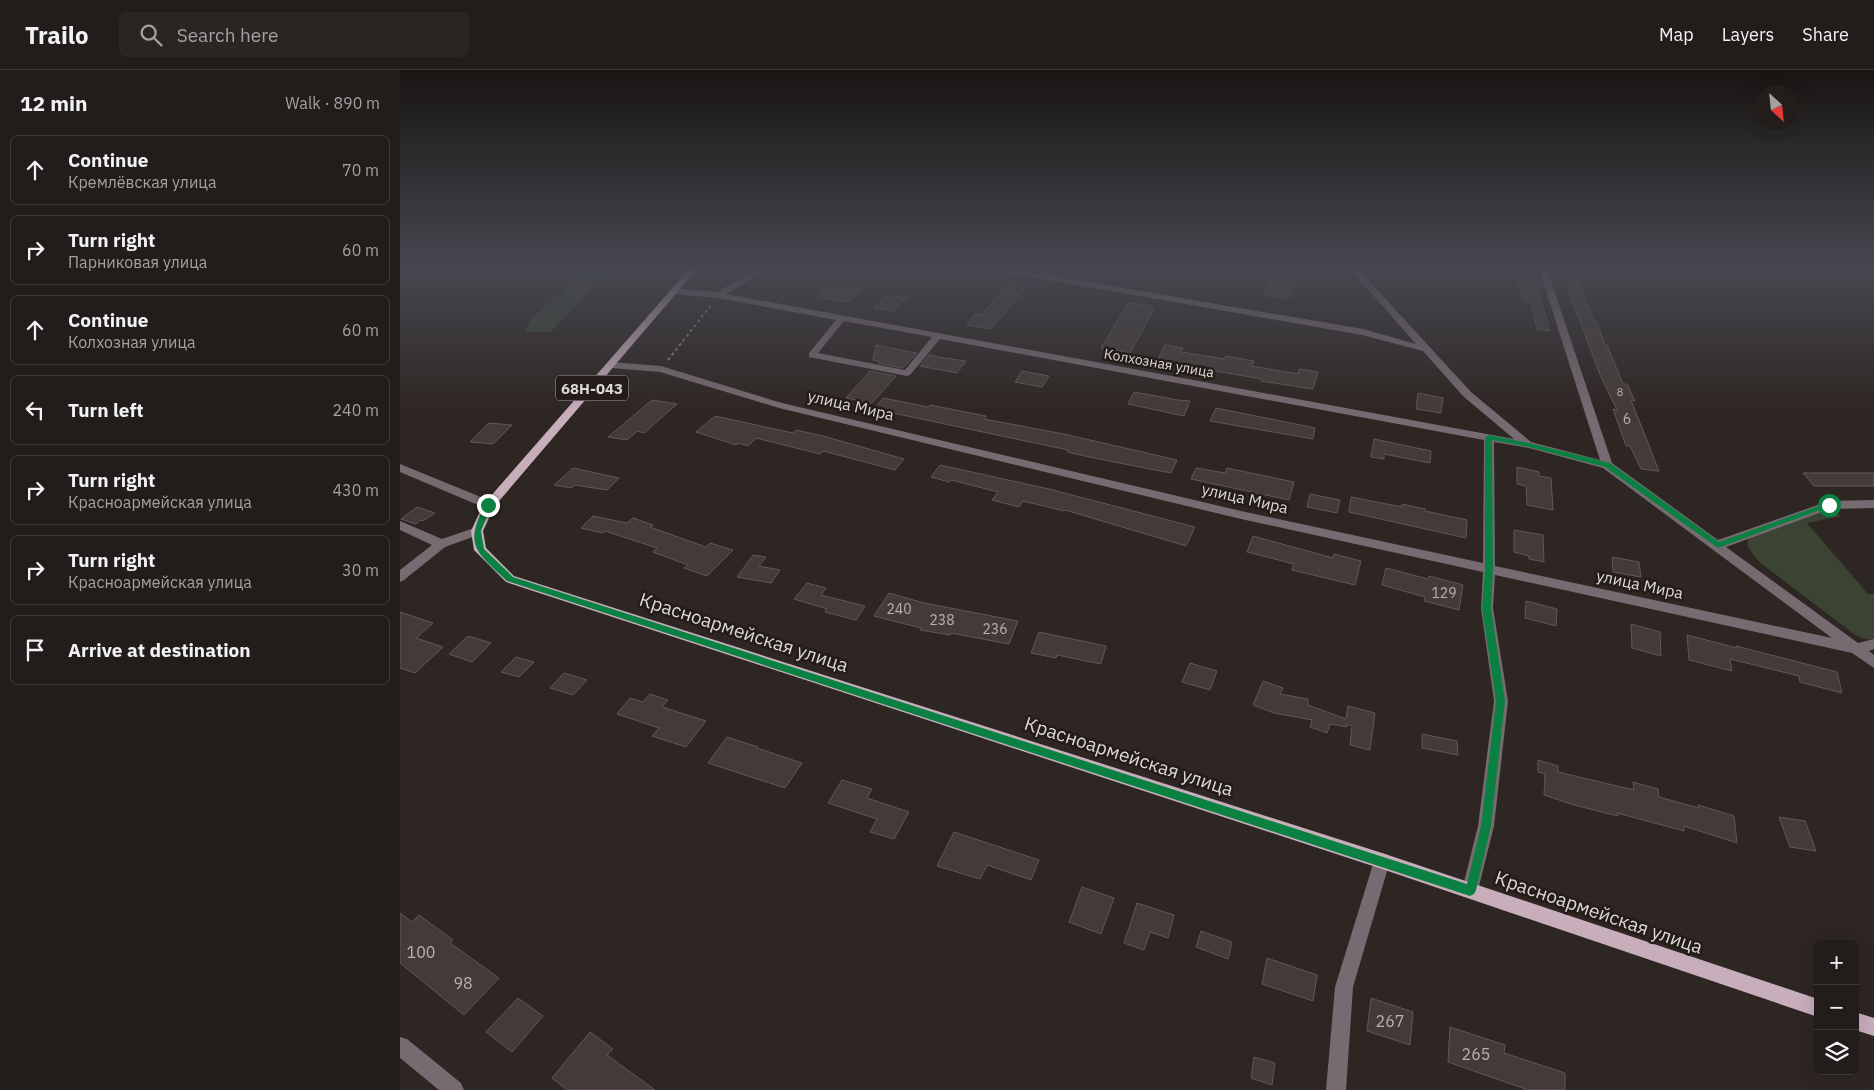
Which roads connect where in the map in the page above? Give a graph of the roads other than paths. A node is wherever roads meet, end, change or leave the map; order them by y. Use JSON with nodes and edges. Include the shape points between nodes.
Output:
{"nodes":[{"id":1,"x":652,"y":317,"type":"edge"},
{"id":2,"x":834,"y":317,"type":"edge"},
{"id":3,"x":1274,"y":317,"type":"edge"},
{"id":4,"x":1397,"y":317,"type":"edge"},
{"id":5,"x":1559,"y":317,"type":"edge"},
{"id":6,"x":842,"y":318,"type":"junction"},
{"id":7,"x":938,"y":336,"type":"junction"},
{"id":8,"x":1426,"y":349,"type":"junction"},
{"id":9,"x":611,"y":365,"type":"junction"},
{"id":10,"x":1488,"y":438,"type":"junction"},
{"id":11,"x":1529,"y":445,"type":"junction"},
{"id":12,"x":1607,"y":465,"type":"junction"},
{"id":13,"x":400,"y":468,"type":"edge"},
{"id":14,"x":1874,"y":504,"type":"edge"},
{"id":15,"x":488,"y":505,"type":"junction"},
{"id":16,"x":400,"y":525,"type":"edge"},
{"id":17,"x":477,"y":531,"type":"junction"},
{"id":18,"x":441,"y":544,"type":"junction"},
{"id":19,"x":1718,"y":545,"type":"junction"},
{"id":20,"x":1489,"y":569,"type":"junction"},
{"id":21,"x":400,"y":577,"type":"edge"},
{"id":22,"x":1874,"y":644,"type":"edge"},
{"id":23,"x":1857,"y":649,"type":"junction"},
{"id":24,"x":1874,"y":662,"type":"edge"},
{"id":25,"x":1382,"y":861,"type":"junction"},
{"id":26,"x":1470,"y":890,"type":"junction"},
{"id":27,"x":1814,"y":1007,"type":"edge"},
{"id":28,"x":1859,"y":1022,"type":"edge"},
{"id":29,"x":1874,"y":1027,"type":"edge"},
{"id":30,"x":400,"y":1046,"type":"edge"},
{"id":31,"x":454,"y":1090,"type":"edge"},
{"id":32,"x":1336,"y":1090,"type":"edge"}],
"edges":[{"from":1,"to":9,"type":"main road","number":"68Н-043"},
{"from":2,"to":6,"type":"street","name":"Колхозная улица"},
{"from":3,"to":8,"type":"street","via":[[1363,332]]},
{"from":4,"to":8,"type":"street"},
{"from":5,"to":12,"type":"street"},
{"from":6,"to":7,"type":"street","name":"Колхозная улица"},
{"from":6,"to":7,"type":"street","via":[[812,355],[907,373]]},
{"from":7,"to":10,"type":"street","name":"Колхозная улица"},
{"from":8,"to":11,"type":"street","via":[[1467,394]]},
{"from":9,"to":15,"type":"main road","number":"68Н-043"},
{"from":9,"to":20,"type":"street","name":"улица Мира","via":[[661,369],[788,408],[1241,515]]},
{"from":10,"to":11,"type":"street","name":"Колхозная улица"},
{"from":10,"to":20,"type":"street"},
{"from":11,"to":12,"type":"street","name":"Колхозная улица"},
{"from":12,"to":19,"type":"street"},
{"from":13,"to":15,"type":"street"},
{"from":14,"to":19,"type":"street","via":[[1829,505]]},
{"from":15,"to":17,"type":"main road"},
{"from":16,"to":18,"type":"street"},
{"from":17,"to":18,"type":"street"},
{"from":17,"to":25,"type":"main road","name":"Красноармейская улица","via":[[480,550],[510,579]]},
{"from":18,"to":21,"type":"street"},
{"from":19,"to":23,"type":"street"},
{"from":20,"to":23,"type":"street","name":"улица Мира"},
{"from":20,"to":26,"type":"street","via":[[1486,608],[1501,701],[1486,826]]},
{"from":22,"to":23,"type":"street","name":"улица Мира"},
{"from":23,"to":24,"type":"street"},
{"from":25,"to":26,"type":"main road","name":"Красноармейская улица"},
{"from":25,"to":32,"type":"street","via":[[1344,987]]},
{"from":26,"to":27,"type":"main road","name":"Красноармейская улица"},
{"from":28,"to":29,"type":"main road"},
{"from":30,"to":31,"type":"street"}]}
